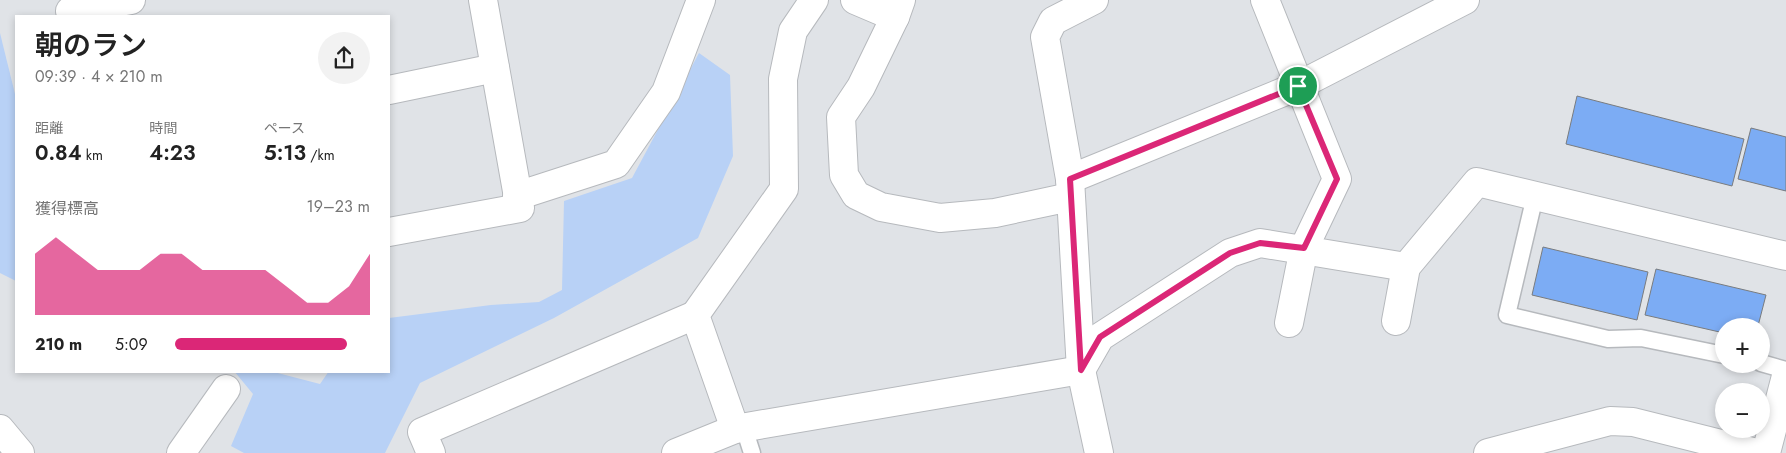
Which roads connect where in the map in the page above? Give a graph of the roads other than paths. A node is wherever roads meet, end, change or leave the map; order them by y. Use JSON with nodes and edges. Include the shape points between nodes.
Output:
{"nodes":[{"id":1,"x":131,"y":0,"type":"edge"},
{"id":2,"x":483,"y":0,"type":"edge"},
{"id":3,"x":701,"y":0,"type":"edge"},
{"id":4,"x":814,"y":0,"type":"edge"},
{"id":5,"x":855,"y":0,"type":"edge"},
{"id":6,"x":1094,"y":0,"type":"edge"},
{"id":7,"x":1265,"y":0,"type":"edge"},
{"id":8,"x":1465,"y":0,"type":"edge"},
{"id":9,"x":898,"y":8,"type":"edge"},
{"id":10,"x":69,"y":9,"type":"edge"},
{"id":11,"x":495,"y":68,"type":"junction"},
{"id":12,"x":1298,"y":86,"type":"junction"},
{"id":13,"x":390,"y":90,"type":"edge"},
{"id":14,"x":1070,"y":188,"type":"junction"},
{"id":15,"x":517,"y":196,"type":"junction"},
{"id":16,"x":1535,"y":196,"type":"junction"},
{"id":17,"x":390,"y":232,"type":"edge"},
{"id":18,"x":1304,"y":248,"type":"junction"},
{"id":19,"x":1786,"y":256,"type":"edge"},
{"id":20,"x":1406,"y":267,"type":"junction"},
{"id":21,"x":695,"y":315,"type":"junction"},
{"id":22,"x":1396,"y":321,"type":"dead end"},
{"id":23,"x":1289,"y":323,"type":"dead end"},
{"id":24,"x":1715,"y":353,"type":"edge"},
{"id":25,"x":1770,"y":366,"type":"edge"},
{"id":26,"x":1081,"y":370,"type":"junction"},
{"id":27,"x":1786,"y":370,"type":"edge"},
{"id":28,"x":1786,"y":376,"type":"edge"},
{"id":29,"x":226,"y":389,"type":"dead end"},
{"id":30,"x":0,"y":429,"type":"edge"},
{"id":31,"x":744,"y":437,"type":"edge"},
{"id":32,"x":20,"y":453,"type":"edge"},
{"id":33,"x":181,"y":453,"type":"edge"},
{"id":34,"x":431,"y":453,"type":"edge"},
{"id":35,"x":676,"y":453,"type":"edge"},
{"id":36,"x":1099,"y":453,"type":"edge"},
{"id":37,"x":1488,"y":453,"type":"edge"},
{"id":38,"x":1757,"y":453,"type":"edge"},
{"id":39,"x":1766,"y":453,"type":"edge"}],
"edges":[{"from":1,"to":10,"type":"street"},
{"from":2,"to":11,"type":"street"},
{"from":3,"to":15,"type":"street","via":[[666,92],[616,164]]},
{"from":4,"to":21,"type":"street","via":[[793,31],[783,78],[784,189]]},
{"from":5,"to":9,"type":"street"},
{"from":6,"to":14,"type":"street","via":[[1053,22],[1045,37]]},
{"from":7,"to":12,"type":"street"},
{"from":8,"to":12,"type":"street"},
{"from":9,"to":14,"type":"street","via":[[861,87],[841,117],[844,175],[856,195],[881,207],[940,218],[995,213]]},
{"from":11,"to":13,"type":"street"},
{"from":11,"to":15,"type":"street"},
{"from":12,"to":14,"type":"street"},
{"from":12,"to":18,"type":"street","via":[[1337,179]]},
{"from":14,"to":26,"type":"street"},
{"from":15,"to":17,"type":"street","via":[[520,208]]},
{"from":16,"to":19,"type":"street"},
{"from":16,"to":20,"type":"street","via":[[1477,182]]},
{"from":16,"to":24,"type":"lane","via":[[1507,315],[1608,339],[1641,338]]},
{"from":18,"to":20,"type":"street"},
{"from":18,"to":23,"type":"street"},
{"from":18,"to":26,"type":"street","via":[[1260,243],[1230,253],[1100,337]]},
{"from":20,"to":22,"type":"street"},
{"from":21,"to":31,"type":"street"},
{"from":21,"to":34,"type":"street","via":[[422,432]]},
{"from":25,"to":27,"type":"lane"},
{"from":26,"to":31,"type":"street"},
{"from":26,"to":36,"type":"street"},
{"from":28,"to":39,"type":"street"},
{"from":29,"to":33,"type":"street"},
{"from":30,"to":32,"type":"street"},
{"from":31,"to":35,"type":"street"},
{"from":37,"to":38,"type":"street","via":[[1610,420],[1633,422]]}]}
